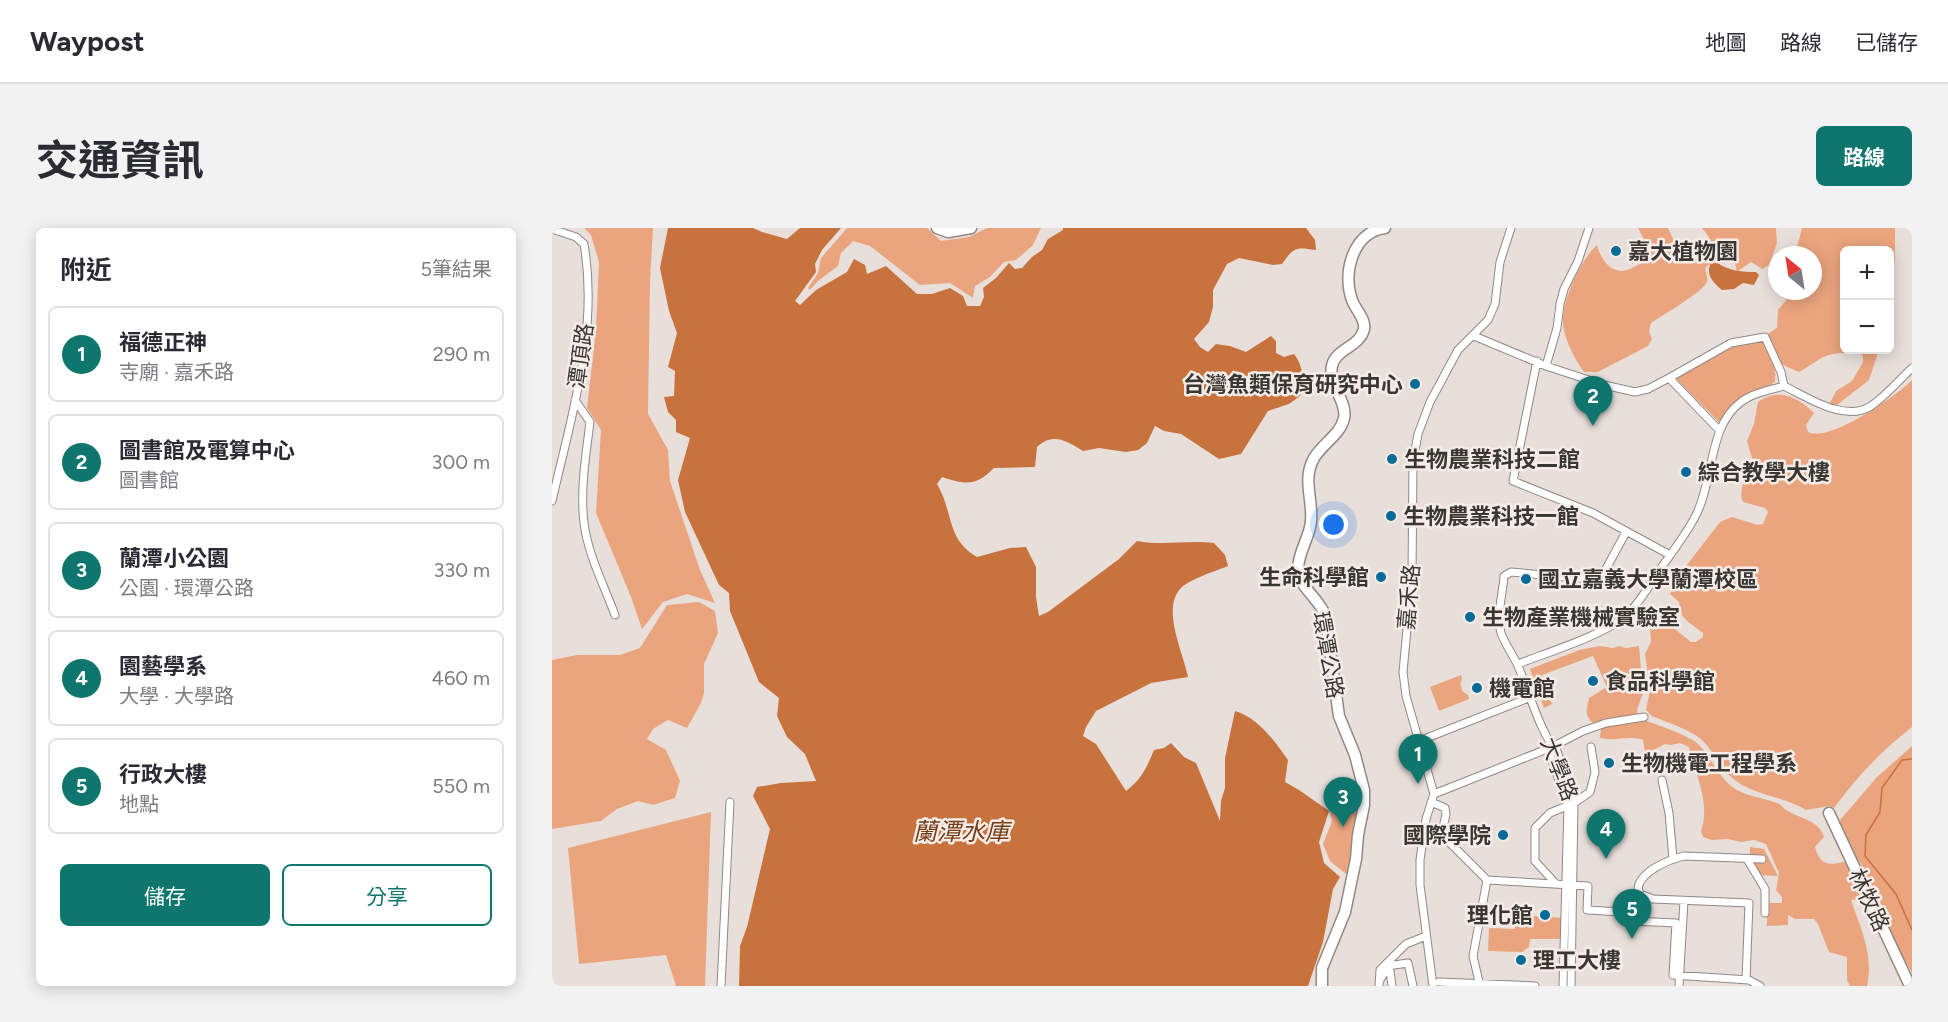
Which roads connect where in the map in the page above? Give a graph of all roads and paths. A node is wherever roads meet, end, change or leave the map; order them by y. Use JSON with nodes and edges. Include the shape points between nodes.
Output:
{"nodes":[{"id":1,"x":937,"y":228,"type":"edge"},
{"id":2,"x":971,"y":228,"type":"edge"},
{"id":3,"x":1385,"y":228,"type":"edge"},
{"id":4,"x":1511,"y":228,"type":"edge"},
{"id":5,"x":1589,"y":228,"type":"edge"},
{"id":6,"x":552,"y":229,"type":"edge"},
{"id":7,"x":1474,"y":336,"type":"junction"},
{"id":8,"x":1537,"y":361,"type":"junction"},
{"id":9,"x":1546,"y":366,"type":"junction"},
{"id":10,"x":1912,"y":368,"type":"edge"},
{"id":11,"x":1669,"y":378,"type":"junction"},
{"id":12,"x":1784,"y":386,"type":"junction"},
{"id":13,"x":575,"y":400,"type":"junction"},
{"id":14,"x":1719,"y":430,"type":"junction"},
{"id":15,"x":552,"y":501,"type":"edge"},
{"id":16,"x":1626,"y":532,"type":"junction"},
{"id":17,"x":1670,"y":555,"type":"junction"},
{"id":18,"x":615,"y":615,"type":"dead end"},
{"id":19,"x":1518,"y":664,"type":"junction"},
{"id":20,"x":1531,"y":697,"type":"junction"},
{"id":21,"x":1644,"y":717,"type":"dead end"},
{"id":22,"x":1419,"y":741,"type":"junction"},
{"id":23,"x":1552,"y":747,"type":"junction"},
{"id":24,"x":1591,"y":747,"type":"dead end"},
{"id":25,"x":1662,"y":780,"type":"dead end"},
{"id":26,"x":1434,"y":794,"type":"junction"},
{"id":27,"x":730,"y":802,"type":"dead end"},
{"id":28,"x":1431,"y":802,"type":"junction"},
{"id":29,"x":1571,"y":804,"type":"junction"},
{"id":30,"x":1829,"y":813,"type":"dead end"},
{"id":31,"x":1673,"y":859,"type":"junction"},
{"id":32,"x":1747,"y":859,"type":"junction"},
{"id":33,"x":1761,"y":859,"type":"dead end"},
{"id":34,"x":1487,"y":880,"type":"junction"},
{"id":35,"x":1556,"y":884,"type":"junction"},
{"id":36,"x":1570,"y":885,"type":"junction"},
{"id":37,"x":1684,"y":901,"type":"junction"},
{"id":38,"x":1765,"y":913,"type":"dead end"},
{"id":39,"x":1426,"y":936,"type":"junction"},
{"id":40,"x":1380,"y":970,"type":"junction"},
{"id":41,"x":1680,"y":976,"type":"junction"},
{"id":42,"x":1746,"y":980,"type":"junction"},
{"id":43,"x":1379,"y":984,"type":"edge"},
{"id":44,"x":1436,"y":984,"type":"edge"},
{"id":45,"x":1479,"y":984,"type":"edge"},
{"id":46,"x":1908,"y":985,"type":"edge"},
{"id":47,"x":721,"y":986,"type":"edge"},
{"id":48,"x":1322,"y":986,"type":"edge"},
{"id":49,"x":1392,"y":986,"type":"edge"},
{"id":50,"x":1413,"y":986,"type":"edge"},
{"id":51,"x":1535,"y":986,"type":"edge"},
{"id":52,"x":1563,"y":986,"type":"edge"},
{"id":53,"x":1571,"y":986,"type":"edge"},
{"id":54,"x":1679,"y":986,"type":"edge"},
{"id":55,"x":1760,"y":986,"type":"edge"}],
"edges":[{"from":1,"to":2,"type":"street","via":[[948,232]]},
{"from":3,"to":48,"type":"street","name":"環潭公路","via":[[1367,233],[1358,244],[1348,274],[1352,301],[1364,330],[1359,340],[1331,366],[1345,414],[1341,426],[1314,457],[1308,487],[1311,520],[1298,568],[1305,588],[1321,604],[1325,615],[1339,716],[1354,755],[1365,805],[1345,912],[1323,968]]},
{"from":4,"to":7,"type":"street","name":"嘉禾路","via":[[1500,262],[1495,304],[1488,321]]},
{"from":5,"to":9,"type":"street","via":[[1562,297]]},
{"from":6,"to":13,"type":"street","name":"潭頂路","via":[[576,237],[584,244],[586,254],[586,341]]},
{"from":7,"to":8,"type":"street"},
{"from":7,"to":22,"type":"street","name":"嘉禾路","via":[[1458,350],[1430,402],[1413,461],[1412,576],[1403,672]]},
{"from":8,"to":9,"type":"street"},
{"from":8,"to":16,"type":"street","via":[[1513,481],[1593,513]]},
{"from":9,"to":11,"type":"street","via":[[1635,392]]},
{"from":10,"to":12,"type":"street","via":[[1871,406],[1856,412],[1833,408]]},
{"from":11,"to":12,"type":"street","via":[[1731,343],[1765,337]]},
{"from":11,"to":14,"type":"street"},
{"from":12,"to":14,"type":"street","via":[[1742,401]]},
{"from":13,"to":15,"type":"street","name":"潭頂路"},
{"from":13,"to":18,"type":"street","via":[[590,422],[583,478],[584,523]]},
{"from":14,"to":17,"type":"street","via":[[1697,514]]},
{"from":16,"to":17,"type":"street"},
{"from":16,"to":19,"type":"street","name":"大學路","via":[[1600,580],[1511,572],[1504,576],[1501,632]]},
{"from":17,"to":19,"type":"street","via":[[1628,614],[1605,629]]},
{"from":19,"to":20,"type":"street","name":"大學路"},
{"from":20,"to":22,"type":"street"},
{"from":20,"to":23,"type":"street","name":"大學路"},
{"from":21,"to":23,"type":"street","via":[[1606,723]]},
{"from":22,"to":26,"type":"street","name":"嘉禾路"},
{"from":23,"to":26,"type":"street"},
{"from":23,"to":29,"type":"street","name":"大學路","via":[[1557,752]]},
{"from":24,"to":29,"type":"street","via":[[1594,781],[1590,792]]},
{"from":25,"to":31,"type":"street","via":[[1670,813]]},
{"from":26,"to":28,"type":"street"},
{"from":27,"to":47,"type":"street"},
{"from":28,"to":34,"type":"street","via":[[1445,808],[1442,833],[1447,840]]},
{"from":28,"to":39,"type":"street","via":[[1420,860]]},
{"from":29,"to":35,"type":"street","via":[[1550,813],[1535,828],[1534,861]]},
{"from":29,"to":36,"type":"street","name":"大學路"},
{"from":30,"to":46,"type":"street","name":"林牧路"},
{"from":31,"to":32,"type":"street"},
{"from":31,"to":37,"type":"street","via":[[1641,879],[1638,888],[1640,894],[1653,899]]},
{"from":32,"to":33,"type":"street"},
{"from":32,"to":38,"type":"street","via":[[1765,889]]},
{"from":34,"to":35,"type":"street"},
{"from":34,"to":45,"type":"street","via":[[1473,956]]},
{"from":35,"to":36,"type":"street"},
{"from":36,"to":41,"type":"street","via":[[1587,886],[1587,910],[1622,912],[1633,921],[1676,923],[1673,975]]},
{"from":36,"to":52,"type":"street"},
{"from":36,"to":53,"type":"street"},
{"from":37,"to":41,"type":"street"},
{"from":37,"to":42,"type":"street","via":[[1749,903]]},
{"from":39,"to":40,"type":"street","via":[[1406,944]]},
{"from":39,"to":44,"type":"street"},
{"from":40,"to":43,"type":"street"},
{"from":40,"to":50,"type":"street","via":[[1395,963],[1408,963]]},
{"from":41,"to":42,"type":"street"},
{"from":41,"to":54,"type":"street"},
{"from":42,"to":55,"type":"street"},
{"from":43,"to":49,"type":"street","via":[[1384,973],[1390,971]]},
{"from":44,"to":45,"type":"street"},
{"from":45,"to":51,"type":"street"}]}
